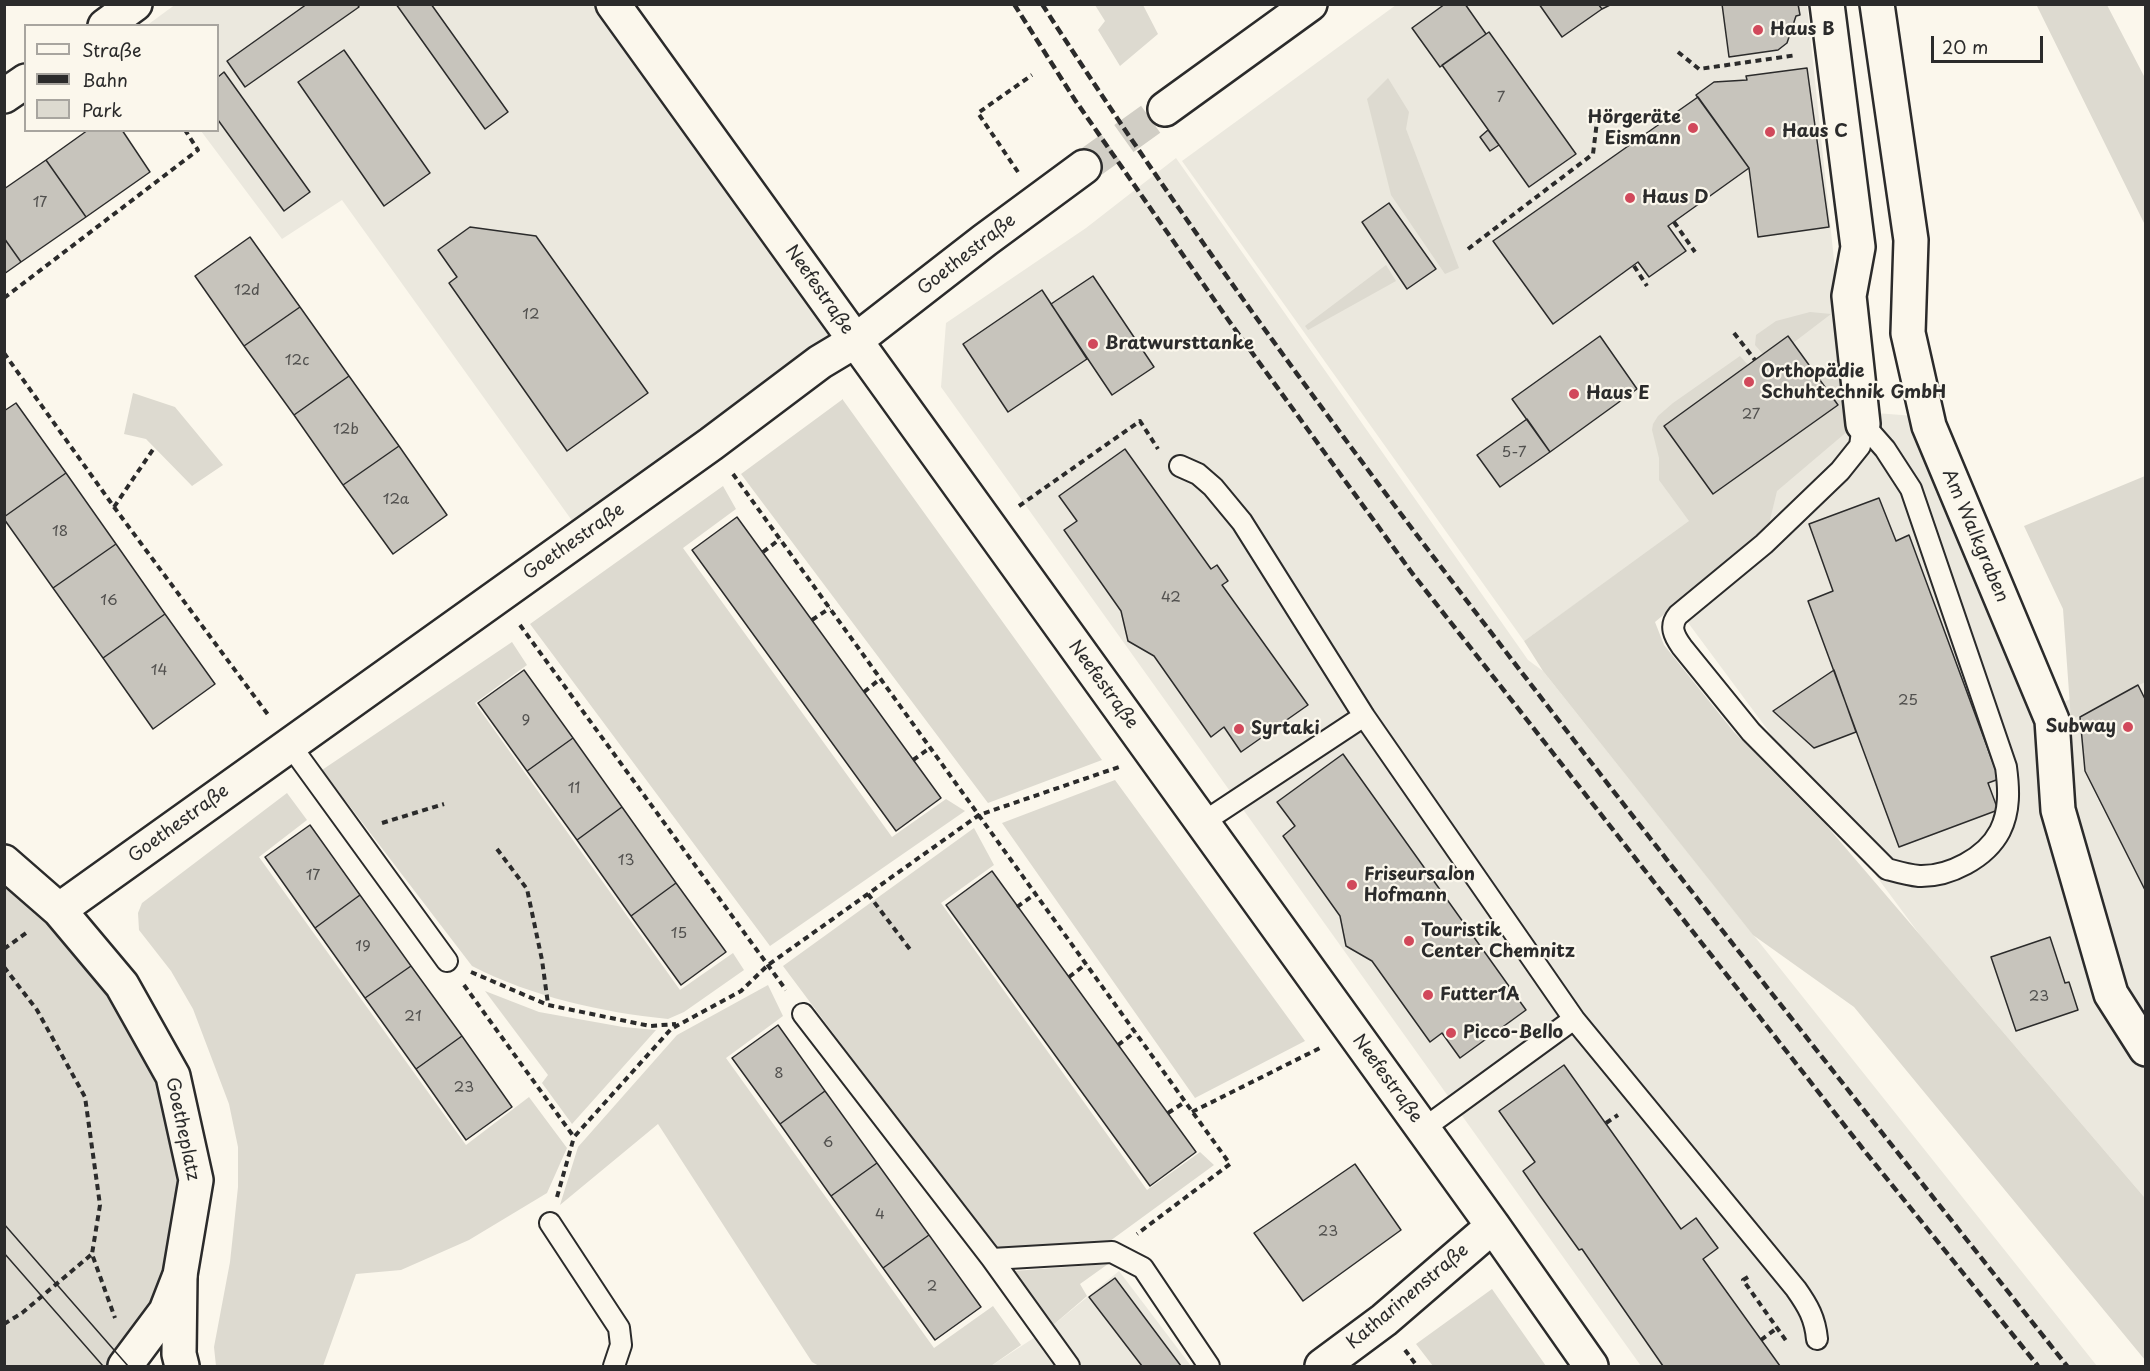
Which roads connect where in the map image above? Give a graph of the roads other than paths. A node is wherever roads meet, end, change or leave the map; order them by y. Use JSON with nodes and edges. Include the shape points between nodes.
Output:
{"nodes":[{"id":1,"x":135,"y":4,"type":"edge"},
{"id":2,"x":614,"y":4,"type":"edge"},
{"id":3,"x":1310,"y":4,"type":"edge"},
{"id":4,"x":1827,"y":4,"type":"edge"},
{"id":5,"x":1877,"y":4,"type":"edge"},
{"id":6,"x":108,"y":24,"type":"edge"},
{"id":7,"x":24,"y":82,"type":"edge"},
{"id":8,"x":4,"y":96,"type":"edge"},
{"id":9,"x":1165,"y":109,"type":"tunnel mouth"},
{"id":10,"x":1084,"y":167,"type":"tunnel mouth"},
{"id":11,"x":855,"y":341,"type":"junction"},
{"id":12,"x":1863,"y":424,"type":"junction"},
{"id":13,"x":1180,"y":466,"type":"dead end"},
{"id":14,"x":1364,"y":716,"type":"junction"},
{"id":15,"x":290,"y":745,"type":"junction"},
{"id":16,"x":1202,"y":823,"type":"junction"},
{"id":17,"x":4,"y":862,"type":"edge"},
{"id":18,"x":59,"y":910,"type":"junction"},
{"id":19,"x":447,"y":961,"type":"road end"},
{"id":20,"x":803,"y":1014,"type":"road end"},
{"id":21,"x":1574,"y":1019,"type":"junction"},
{"id":22,"x":2145,"y":1049,"type":"edge"},
{"id":23,"x":1423,"y":1129,"type":"junction"},
{"id":24,"x":550,"y":1223,"type":"road end"},
{"id":25,"x":1493,"y":1226,"type":"junction"},
{"id":26,"x":992,"y":1259,"type":"junction"},
{"id":27,"x":180,"y":1275,"type":"junction"},
{"id":28,"x":1817,"y":1339,"type":"dead end"},
{"id":29,"x":131,"y":1359,"type":"edge"},
{"id":30,"x":182,"y":1366,"type":"edge"},
{"id":31,"x":614,"y":1366,"type":"edge"},
{"id":32,"x":1069,"y":1366,"type":"edge"},
{"id":33,"x":1209,"y":1366,"type":"edge"},
{"id":34,"x":1322,"y":1366,"type":"edge"},
{"id":35,"x":1591,"y":1366,"type":"edge"}],
"edges":[{"from":1,"to":6,"type":"street"},
{"from":2,"to":11,"type":"street","name":"Neefestraße"},
{"from":3,"to":9,"type":"street"},
{"from":4,"to":12,"type":"street","via":[[1858,247],[1849,296]]},
{"from":5,"to":22,"type":"street","name":"Am Walkgraben","via":[[1911,240],[1908,333],[1929,426],[2052,720],[2058,810],[2111,994]]},
{"from":7,"to":8,"type":"street"},
{"from":10,"to":11,"type":"street","name":"Goethestraße"},
{"from":11,"to":15,"type":"street","name":"Goethestraße","via":[[820,362]]},
{"from":11,"to":16,"type":"street","name":"Neefestraße"},
{"from":12,"to":12,"type":"lane","via":[[1911,489],[2006,768],[2007,810],[1991,845],[1967,862],[1936,874],[1921,876],[1887,869],[1751,732],[1682,647],[1672,628],[1678,615],[1764,544],[1840,471],[1860,446]]},
{"from":13,"to":14,"type":"lane","via":[[1213,487],[1242,522]]},
{"from":14,"to":16,"type":"lane"},
{"from":14,"to":21,"type":"lane"},
{"from":15,"to":18,"type":"street","name":"Goethestraße"},
{"from":15,"to":19,"type":"lane"},
{"from":16,"to":23,"type":"street","name":"Neefestraße"},
{"from":17,"to":18,"type":"street","name":"Goetheplatz"},
{"from":18,"to":27,"type":"street","name":"Goetheplatz","via":[[122,985],[173,1076],[196,1180]]},
{"from":20,"to":26,"type":"lane"},
{"from":21,"to":23,"type":"lane"},
{"from":21,"to":28,"type":"lane","via":[[1810,1308]]},
{"from":23,"to":25,"type":"street","name":"Neefestraße"},
{"from":24,"to":31,"type":"lane","via":[[619,1328],[621,1345]]},
{"from":25,"to":34,"type":"street","name":"Katharinenstraße","via":[[1384,1320]]},
{"from":25,"to":35,"type":"street","name":"Neefestraße"},
{"from":26,"to":32,"type":"lane"},
{"from":26,"to":33,"type":"lane","via":[[1112,1252],[1143,1268]]},
{"from":27,"to":29,"type":"street","name":"Goetheplatz","via":[[166,1311]]},
{"from":27,"to":30,"type":"street"}]}
